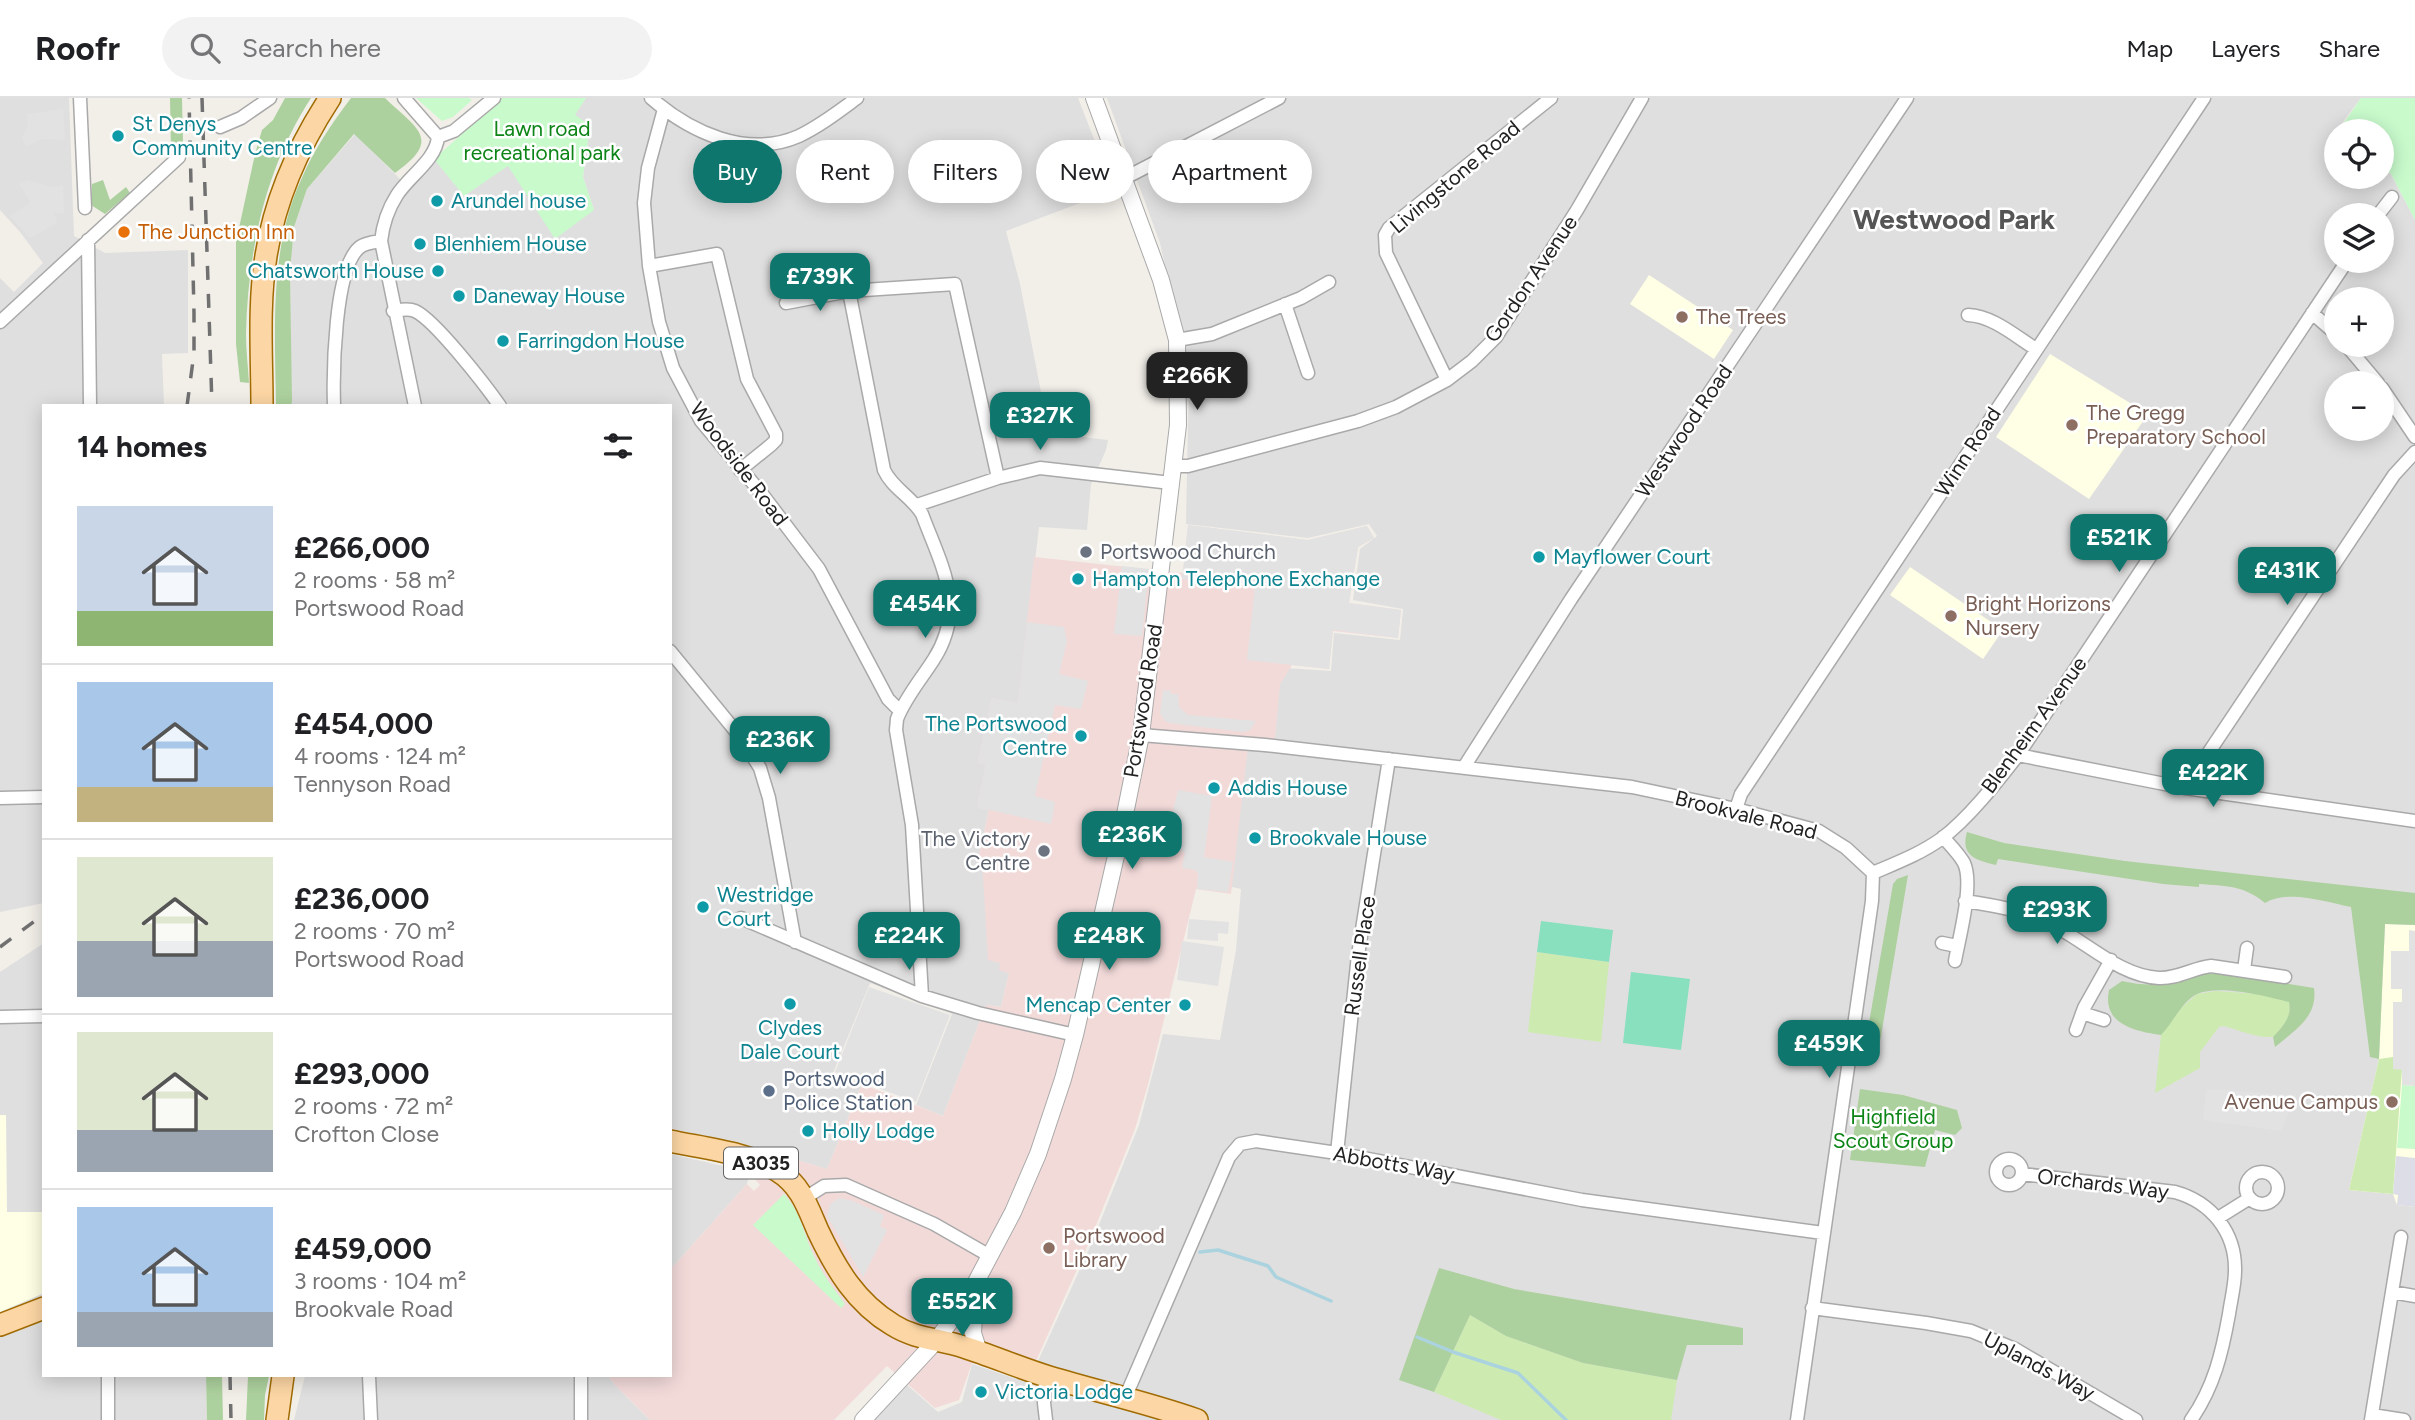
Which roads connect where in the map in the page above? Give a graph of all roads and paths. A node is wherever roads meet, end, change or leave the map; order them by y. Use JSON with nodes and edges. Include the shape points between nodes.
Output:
{"nodes":[{"id":1,"x":80,"y":98,"type":"edge"},
{"id":2,"x":270,"y":98,"type":"edge"},
{"id":3,"x":330,"y":98,"type":"edge"},
{"id":4,"x":404,"y":98,"type":"edge"},
{"id":5,"x":494,"y":98,"type":"edge"},
{"id":6,"x":651,"y":98,"type":"edge"},
{"id":7,"x":857,"y":98,"type":"edge"},
{"id":8,"x":1094,"y":98,"type":"edge"},
{"id":9,"x":1279,"y":98,"type":"edge"},
{"id":10,"x":1551,"y":98,"type":"edge"},
{"id":11,"x":1642,"y":98,"type":"edge"},
{"id":12,"x":1907,"y":98,"type":"edge"},
{"id":13,"x":2204,"y":98,"type":"edge"},
{"id":14,"x":664,"y":109,"type":"junction"},
{"id":15,"x":220,"y":127,"type":"dead end"},
{"id":16,"x":438,"y":137,"type":"junction"},
{"id":17,"x":1110,"y":140,"type":"edge"},
{"id":18,"x":179,"y":157,"type":"dead end"},
{"id":19,"x":1134,"y":173,"type":"edge"},
{"id":20,"x":2392,"y":197,"type":"dead end"},
{"id":21,"x":1134,"y":203,"type":"edge"},
{"id":22,"x":2387,"y":203,"type":"edge"},
{"id":23,"x":85,"y":208,"type":"dead end"},
{"id":24,"x":88,"y":240,"type":"junction"},
{"id":25,"x":380,"y":241,"type":"junction"},
{"id":26,"x":649,"y":266,"type":"junction"},
{"id":27,"x":2339,"y":273,"type":"edge"},
{"id":28,"x":1329,"y":282,"type":"dead end"},
{"id":29,"x":849,"y":291,"type":"junction"},
{"id":30,"x":786,"y":303,"type":"dead end"},
{"id":31,"x":1285,"y":304,"type":"junction"},
{"id":32,"x":393,"y":311,"type":"junction"},
{"id":33,"x":2312,"y":313,"type":"junction"},
{"id":34,"x":1968,"y":315,"type":"dead end"},
{"id":35,"x":0,"y":322,"type":"edge"},
{"id":36,"x":2324,"y":324,"type":"edge"},
{"id":37,"x":1177,"y":340,"type":"junction"},
{"id":38,"x":2036,"y":349,"type":"junction"},
{"id":39,"x":2356,"y":357,"type":"edge"},
{"id":40,"x":2368,"y":371,"type":"edge"},
{"id":41,"x":1308,"y":373,"type":"dead end"},
{"id":42,"x":1447,"y":380,"type":"junction"},
{"id":43,"x":90,"y":404,"type":"edge"},
{"id":44,"x":262,"y":404,"type":"edge"},
{"id":45,"x":334,"y":404,"type":"edge"},
{"id":46,"x":415,"y":404,"type":"edge"},
{"id":47,"x":499,"y":404,"type":"edge"},
{"id":48,"x":2394,"y":406,"type":"edge"},
{"id":49,"x":2415,"y":437,"type":"edge"},
{"id":50,"x":2415,"y":452,"type":"edge"},
{"id":51,"x":740,"y":470,"type":"junction"},
{"id":52,"x":1172,"y":475,"type":"junction"},
{"id":53,"x":998,"y":478,"type":"junction"},
{"id":54,"x":917,"y":505,"type":"junction"},
{"id":55,"x":672,"y":653,"type":"edge"},
{"id":56,"x":900,"y":711,"type":"junction"},
{"id":57,"x":1141,"y":734,"type":"junction"},
{"id":58,"x":2018,"y":755,"type":"junction"},
{"id":59,"x":1389,"y":760,"type":"junction"},
{"id":60,"x":1464,"y":766,"type":"junction"},
{"id":61,"x":2185,"y":788,"type":"junction"},
{"id":62,"x":42,"y":797,"type":"edge"},
{"id":63,"x":0,"y":798,"type":"edge"},
{"id":64,"x":1736,"y":808,"type":"junction"},
{"id":65,"x":2415,"y":821,"type":"edge"},
{"id":66,"x":1943,"y":838,"type":"junction"},
{"id":67,"x":1872,"y":873,"type":"junction"},
{"id":68,"x":1965,"y":901,"type":"junction"},
{"id":69,"x":741,"y":918,"type":"dead end"},
{"id":70,"x":795,"y":942,"type":"junction"},
{"id":71,"x":1942,"y":943,"type":"dead end"},
{"id":72,"x":1957,"y":946,"type":"junction"},
{"id":73,"x":2247,"y":948,"type":"dead end"},
{"id":74,"x":2111,"y":960,"type":"junction"},
{"id":75,"x":1955,"y":961,"type":"dead end"},
{"id":76,"x":2244,"y":970,"type":"junction"},
{"id":77,"x":2285,"y":977,"type":"dead end"},
{"id":78,"x":922,"y":996,"type":"junction"},
{"id":79,"x":2082,"y":1013,"type":"junction"},
{"id":80,"x":42,"y":1016,"type":"edge"},
{"id":81,"x":0,"y":1017,"type":"edge"},
{"id":82,"x":2104,"y":1020,"type":"dead end"},
{"id":83,"x":2076,"y":1030,"type":"dead end"},
{"id":84,"x":1075,"y":1035,"type":"junction"},
{"id":85,"x":672,"y":1141,"type":"edge"},
{"id":86,"x":1337,"y":1153,"type":"junction"},
{"id":87,"x":2022,"y":1174,"type":"dead end"},
{"id":88,"x":805,"y":1198,"type":"junction"},
{"id":89,"x":2250,"y":1198,"type":"dead end"},
{"id":90,"x":2218,"y":1218,"type":"junction"},
{"id":91,"x":1823,"y":1233,"type":"junction"},
{"id":92,"x":2401,"y":1237,"type":"dead end"},
{"id":93,"x":990,"y":1255,"type":"junction"},
{"id":94,"x":976,"y":1282,"type":"junction"},
{"id":95,"x":2392,"y":1292,"type":"junction"},
{"id":96,"x":2415,"y":1296,"type":"edge"},
{"id":97,"x":1812,"y":1308,"type":"junction"},
{"id":98,"x":42,"y":1309,"type":"edge"},
{"id":99,"x":0,"y":1325,"type":"edge"},
{"id":100,"x":936,"y":1341,"type":"junction"},
{"id":101,"x":979,"y":1352,"type":"junction"},
{"id":102,"x":1046,"y":1376,"type":"junction"},
{"id":103,"x":108,"y":1377,"type":"edge"},
{"id":104,"x":283,"y":1377,"type":"edge"},
{"id":105,"x":369,"y":1377,"type":"edge"},
{"id":106,"x":581,"y":1377,"type":"edge"},
{"id":107,"x":1125,"y":1398,"type":"junction"},
{"id":108,"x":2371,"y":1417,"type":"edge"},
{"id":109,"x":108,"y":1420,"type":"edge"},
{"id":110,"x":277,"y":1420,"type":"edge"},
{"id":111,"x":371,"y":1420,"type":"edge"},
{"id":112,"x":581,"y":1420,"type":"edge"},
{"id":113,"x":863,"y":1420,"type":"edge"},
{"id":114,"x":1046,"y":1420,"type":"edge"},
{"id":115,"x":1198,"y":1420,"type":"edge"},
{"id":116,"x":1797,"y":1420,"type":"edge"},
{"id":117,"x":2136,"y":1420,"type":"edge"},
{"id":118,"x":2191,"y":1420,"type":"edge"},
{"id":119,"x":2404,"y":1420,"type":"edge"}],
"edges":[{"from":1,"to":23,"type":"street"},
{"from":2,"to":15,"type":"street"},
{"from":3,"to":44,"type":"main road","via":[[295,157],[265,256]]},
{"from":4,"to":16,"type":"street"},
{"from":5,"to":16,"type":"street","via":[[454,131]]},
{"from":6,"to":14,"type":"street"},
{"from":7,"to":14,"type":"street","via":[[796,137],[767,144],[719,140]]},
{"from":8,"to":17,"type":"street","name":"Portswood Road"},
{"from":9,"to":19,"type":"street"},
{"from":10,"to":42,"type":"street","name":"Livingstone Road","via":[[1389,228],[1385,236],[1386,253]]},
{"from":11,"to":42,"type":"street","name":"Gordon Avenue","via":[[1496,337]]},
{"from":12,"to":60,"type":"street","name":"Westwood Road"},
{"from":13,"to":38,"type":"street","name":"Winn Road"},
{"from":14,"to":26,"type":"street","name":"Woodside Road","via":[[644,203]]},
{"from":16,"to":25,"type":"street","via":[[431,156],[389,209]]},
{"from":18,"to":24,"type":"street"},
{"from":20,"to":22,"type":"street"},
{"from":21,"to":37,"type":"street","name":"Portswood Road"},
{"from":24,"to":35,"type":"street"},
{"from":24,"to":43,"type":"street"},
{"from":25,"to":32,"type":"street"},
{"from":25,"to":45,"type":"street","via":[[358,248],[342,287]]},
{"from":26,"to":51,"type":"street","name":"Woodside Road","via":[[673,368],[701,421]]},
{"from":26,"to":51,"type":"street","via":[[717,254],[747,379],[776,435],[771,445]]},
{"from":27,"to":33,"type":"street","name":"Blenheim Avenue"},
{"from":28,"to":31,"type":"street"},
{"from":29,"to":30,"type":"street"},
{"from":29,"to":53,"type":"street","via":[[955,284]]},
{"from":29,"to":54,"type":"street","via":[[884,470]]},
{"from":31,"to":37,"type":"street","via":[[1212,334]]},
{"from":31,"to":41,"type":"street"},
{"from":32,"to":46,"type":"street"},
{"from":32,"to":47,"type":"street","via":[[411,310],[425,317]]},
{"from":33,"to":36,"type":"street"},
{"from":33,"to":58,"type":"street","name":"Blenheim Avenue"},
{"from":34,"to":38,"type":"street","via":[[1990,320]]},
{"from":37,"to":52,"type":"street","name":"Portswood Road","via":[[1178,410]]},
{"from":38,"to":64,"type":"street","name":"Winn Road"},
{"from":39,"to":40,"type":"street"},
{"from":42,"to":52,"type":"street","name":"Gordon Avenue","via":[[1358,421],[1188,466]]},
{"from":48,"to":49,"type":"street"},
{"from":50,"to":61,"type":"street","via":[[2394,475]]},
{"from":51,"to":56,"type":"street","name":"Woodside Road","via":[[819,569],[888,699]]},
{"from":52,"to":53,"type":"street","name":"Gordon Avenue","via":[[1040,468]]},
{"from":52,"to":57,"type":"street","name":"Portswood Road"},
{"from":53,"to":54,"type":"street","name":"Gordon Avenue"},
{"from":54,"to":56,"type":"street","via":[[949,592],[951,617],[946,637]]},
{"from":55,"to":70,"type":"street","via":[[760,768]]},
{"from":56,"to":78,"type":"street","via":[[896,730],[912,825]]},
{"from":57,"to":59,"type":"street","name":"Brookvale Road"},
{"from":57,"to":84,"type":"street","name":"Portswood Road"},
{"from":58,"to":61,"type":"street"},
{"from":58,"to":66,"type":"street","name":"Blenheim Avenue"},
{"from":59,"to":60,"type":"street","name":"Brookvale Road"},
{"from":59,"to":86,"type":"street","name":"Russell Place","via":[[1358,955]]},
{"from":60,"to":64,"type":"street","name":"Brookvale Road","via":[[1632,787]]},
{"from":61,"to":65,"type":"street"},
{"from":62,"to":63,"type":"street"},
{"from":64,"to":67,"type":"street","name":"Brookvale Road","via":[[1819,831]]},
{"from":66,"to":67,"type":"street","name":"Blenheim Avenue"},
{"from":66,"to":68,"type":"street","via":[[1965,864]]},
{"from":67,"to":91,"type":"street","via":[[1870,915]]},
{"from":68,"to":72,"type":"street"},
{"from":68,"to":74,"type":"street","via":[[2032,915]]},
{"from":69,"to":70,"type":"street"},
{"from":70,"to":78,"type":"street"},
{"from":71,"to":72,"type":"street"},
{"from":72,"to":75,"type":"street"},
{"from":73,"to":76,"type":"street"},
{"from":74,"to":76,"type":"street","via":[[2130,971],[2160,978],[2201,967]]},
{"from":74,"to":79,"type":"street"},
{"from":76,"to":77,"type":"street"},
{"from":78,"to":84,"type":"street"},
{"from":79,"to":82,"type":"street"},
{"from":79,"to":83,"type":"street"},
{"from":80,"to":81,"type":"street"},
{"from":84,"to":93,"type":"street","name":"Portswood Road","via":[[1048,1129]]},
{"from":85,"to":88,"type":"main road","number":"A3035","via":[[762,1163],[789,1179]]},
{"from":86,"to":91,"type":"street","name":"Abbotts Way","via":[[1581,1200]]},
{"from":86,"to":107,"type":"street","name":"Abbotts Way","via":[[1256,1142],[1234,1149]]},
{"from":87,"to":90,"type":"street","name":"Orchards Way","via":[[2175,1192],[2203,1204]]},
{"from":88,"to":93,"type":"street","via":[[824,1186],[846,1185]]},
{"from":88,"to":100,"type":"main road","number":"A3035","via":[[834,1263],[865,1305],[911,1335]]},
{"from":89,"to":90,"type":"street"},
{"from":90,"to":118,"type":"street","via":[[2232,1249],[2235,1278],[2222,1354],[2210,1389]]},
{"from":91,"to":97,"type":"street"},
{"from":92,"to":95,"type":"street"},
{"from":93,"to":94,"type":"street","name":"Portswood Road"},
{"from":94,"to":100,"type":"street","name":"Portswood Road"},
{"from":94,"to":101,"type":"street","via":[[973,1333]]},
{"from":95,"to":96,"type":"street"},
{"from":95,"to":108,"type":"street"},
{"from":97,"to":116,"type":"street"},
{"from":97,"to":117,"type":"street","name":"Uplands Way","via":[[1980,1334],[2020,1352]]},
{"from":98,"to":99,"type":"main road"},
{"from":100,"to":101,"type":"main road","number":"A3035"},
{"from":100,"to":113,"type":"street","name":"Portswood Road"},
{"from":101,"to":102,"type":"main road","number":"A3035"},
{"from":102,"to":107,"type":"main road","number":"A3035"},
{"from":102,"to":114,"type":"street"},
{"from":103,"to":109,"type":"street"},
{"from":104,"to":110,"type":"main road"},
{"from":105,"to":111,"type":"street"},
{"from":106,"to":112,"type":"street"},
{"from":107,"to":115,"type":"main road","number":"A3035"},
{"from":108,"to":119,"type":"street"}]}
